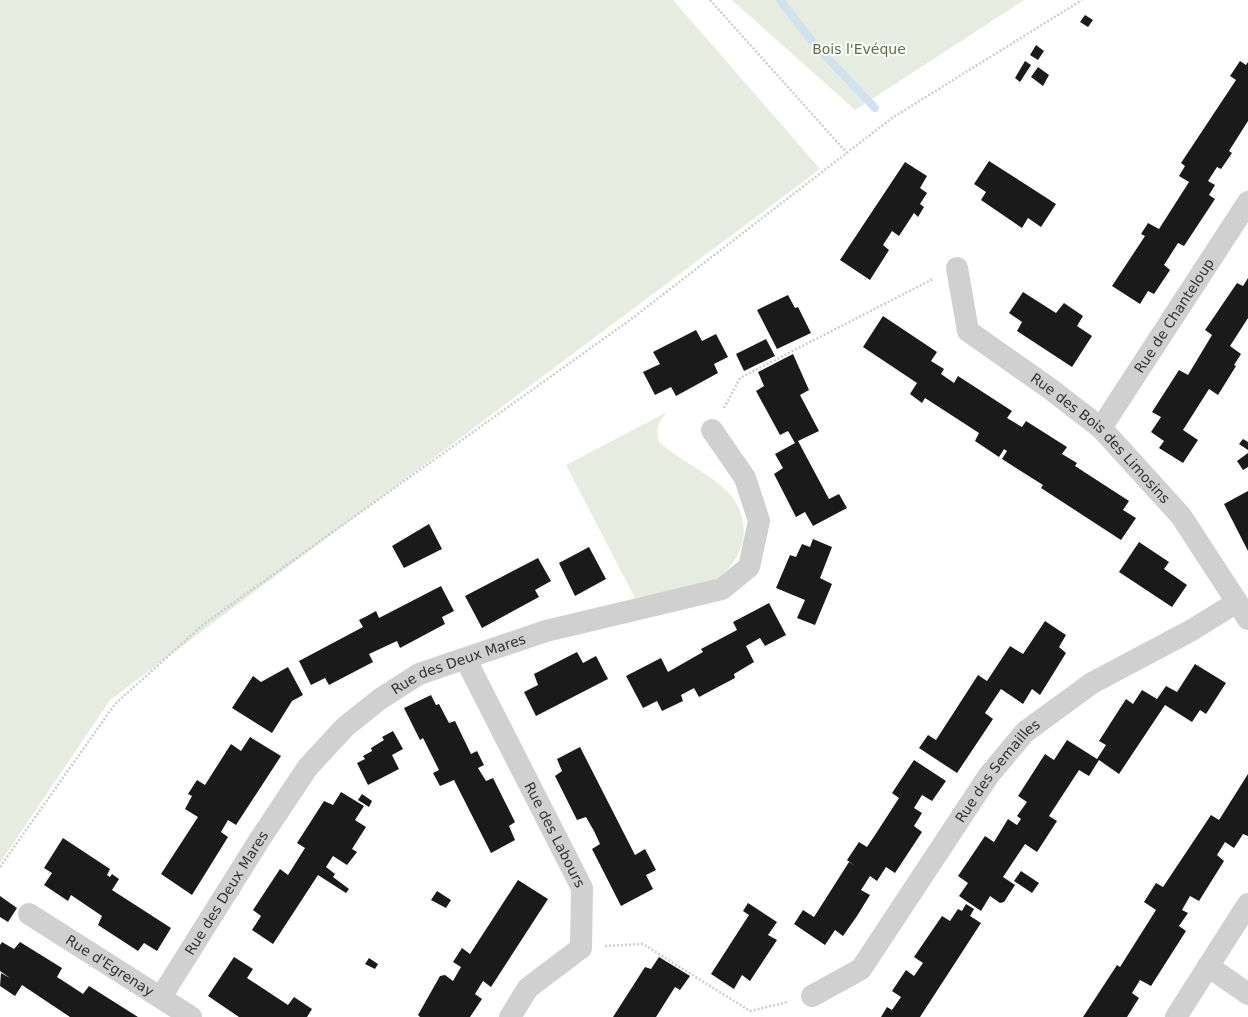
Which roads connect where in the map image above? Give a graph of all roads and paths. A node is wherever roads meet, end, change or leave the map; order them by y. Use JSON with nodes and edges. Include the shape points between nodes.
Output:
{"nodes":[{"id":1,"x":710,"y":0,"type":"edge"},
{"id":2,"x":1082,"y":0,"type":"edge"},
{"id":3,"x":847,"y":153,"type":"junction"},
{"id":4,"x":1248,"y":202,"type":"edge"},
{"id":5,"x":956,"y":268,"type":"joint"},
{"id":6,"x":1101,"y":428,"type":"junction"},
{"id":7,"x":712,"y":430,"type":"joint"},
{"id":8,"x":1243,"y":611,"type":"edge"},
{"id":9,"x":466,"y":660,"type":"junction"},
{"id":10,"x":0,"y":867,"type":"edge"},
{"id":11,"x":1248,"y":904,"type":"edge"},
{"id":12,"x":29,"y":914,"type":"dead end"},
{"id":13,"x":580,"y":948,"type":"junction"},
{"id":14,"x":1208,"y":966,"type":"junction"},
{"id":15,"x":1248,"y":994,"type":"edge"},
{"id":16,"x":812,"y":996,"type":"joint"},
{"id":17,"x":161,"y":997,"type":"junction"},
{"id":18,"x":192,"y":1017,"type":"edge"},
{"id":19,"x":510,"y":1017,"type":"edge"},
{"id":20,"x":1176,"y":1017,"type":"edge"}],
"edges":[{"from":1,"to":3,"type":"path"},
{"from":2,"to":3,"type":"path","via":[[892,118]]},
{"from":3,"to":10,"type":"path","via":[[623,324],[204,624],[115,704]]},
{"from":4,"to":6,"type":"street","name":"Rue de Chanteloup"},
{"from":5,"to":6,"type":"street","name":"Rue des Bois des Limosins","via":[[968,330]]},
{"from":5,"to":7,"type":"path","via":[[740,378]]},
{"from":6,"to":8,"type":"street","name":"Rue des Bois des Limosins","via":[[1182,516]]},
{"from":7,"to":9,"type":"street","name":"Rue des Deux Mares","via":[[745,478],[759,521],[749,566],[722,589],[546,632]]},
{"from":8,"to":16,"type":"street","name":"Rue des Semailles","via":[[1192,630],[1092,683],[1025,732],[989,776],[861,969]]},
{"from":9,"to":13,"type":"street","name":"Rue des Labours","via":[[582,888]]},
{"from":9,"to":17,"type":"street","name":"Rue des Deux Mares","via":[[419,674],[380,699],[345,728],[308,767]]},
{"from":11,"to":14,"type":"street"},
{"from":12,"to":17,"type":"street","name":"Rue d'Egrenay"},
{"from":13,"to":16,"type":"path","via":[[643,944],[750,1011]]},
{"from":13,"to":19,"type":"street","via":[[528,988]]},
{"from":14,"to":15,"type":"street"},
{"from":14,"to":20,"type":"street"},
{"from":17,"to":18,"type":"street","name":"Rue d'Egrenay"}]}
